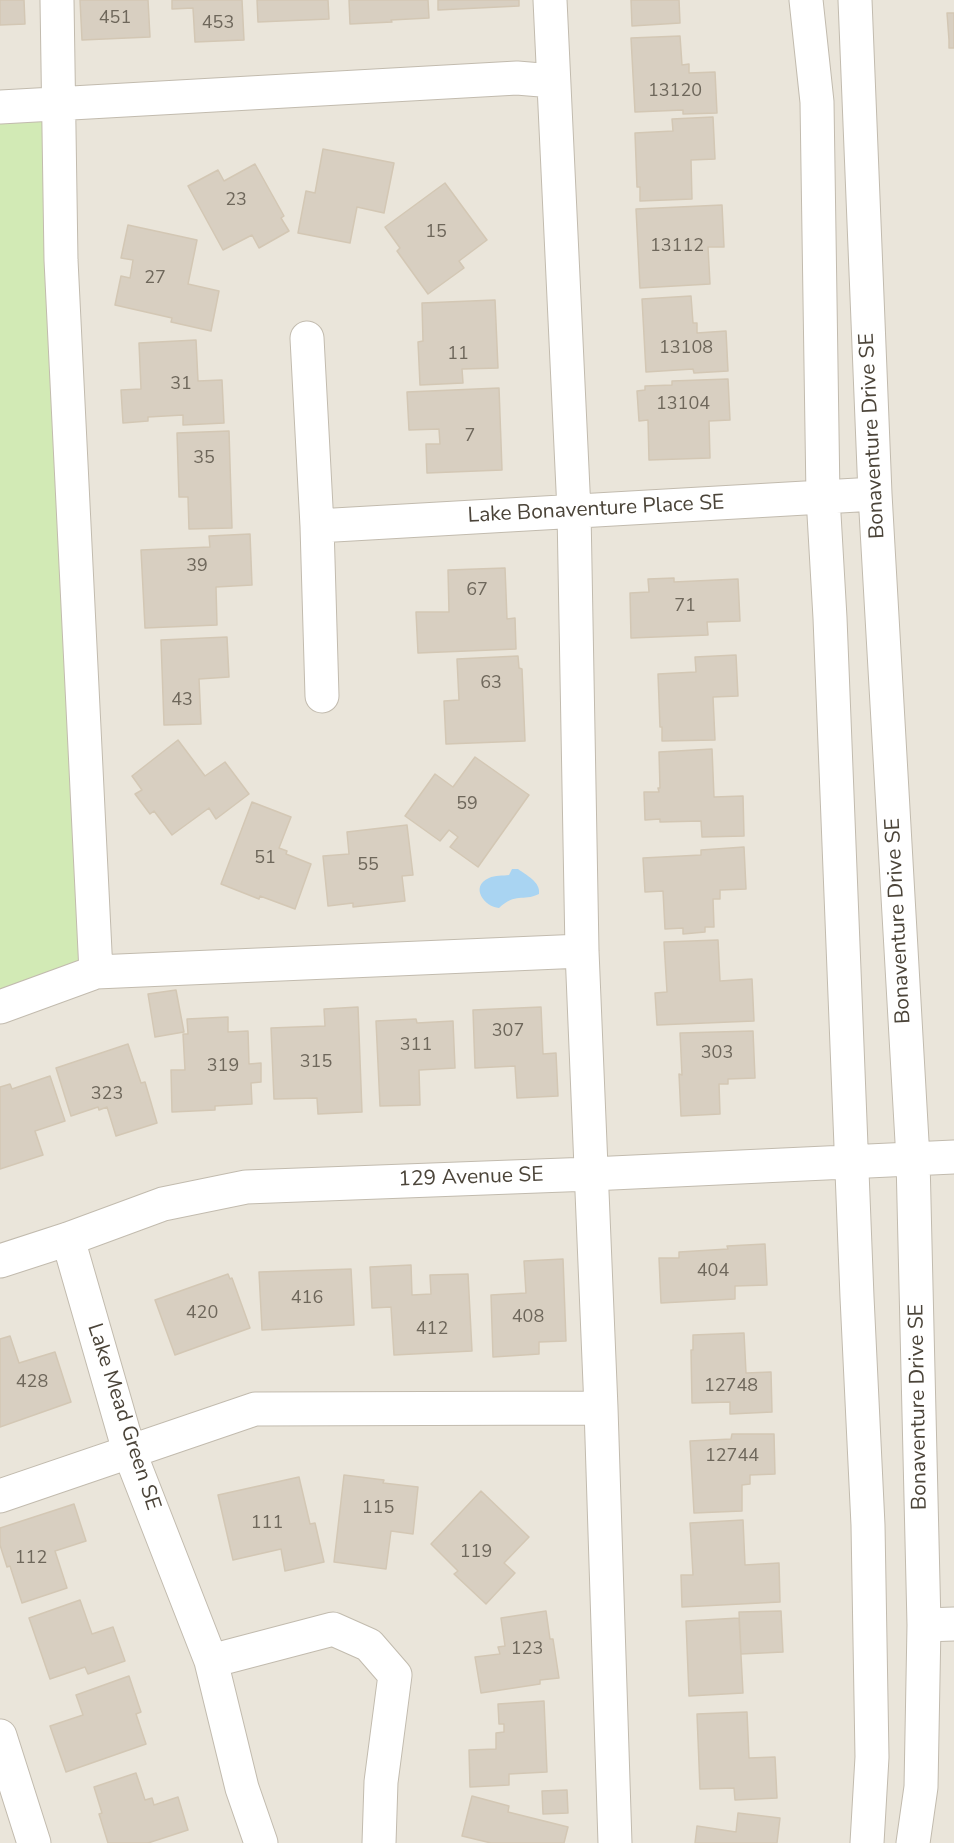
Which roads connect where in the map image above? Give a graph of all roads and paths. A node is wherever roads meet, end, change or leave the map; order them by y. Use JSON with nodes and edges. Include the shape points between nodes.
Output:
{"nodes":[{"id":1,"x":57,"y":0,"type":"edge"},
{"id":2,"x":550,"y":0,"type":"edge"},
{"id":3,"x":806,"y":0,"type":"edge"},
{"id":4,"x":855,"y":0,"type":"edge"},
{"id":5,"x":553,"y":81,"type":"junction"},
{"id":6,"x":60,"y":104,"type":"junction"},
{"id":7,"x":0,"y":107,"type":"edge"},
{"id":8,"x":308,"y":338,"type":"dead end"},
{"id":9,"x":875,"y":494,"type":"junction"},
{"id":10,"x":823,"y":497,"type":"junction"},
{"id":11,"x":574,"y":511,"type":"junction"},
{"id":12,"x":317,"y":526,"type":"junction"},
{"id":13,"x":322,"y":696,"type":"dead end"},
{"id":14,"x":582,"y":951,"type":"junction"},
{"id":15,"x":96,"y":972,"type":"junction"},
{"id":16,"x":0,"y":1007,"type":"edge"},
{"id":17,"x":954,"y":1157,"type":"edge"},
{"id":18,"x":913,"y":1159,"type":"junction"},
{"id":19,"x":853,"y":1161,"type":"junction"},
{"id":20,"x":591,"y":1174,"type":"junction"},
{"id":21,"x":68,"y":1239,"type":"junction"},
{"id":22,"x":0,"y":1261,"type":"edge"},
{"id":23,"x":601,"y":1407,"type":"junction"},
{"id":24,"x":129,"y":1451,"type":"junction"},
{"id":25,"x":0,"y":1496,"type":"edge"},
{"id":26,"x":939,"y":1624,"type":"edge"},
{"id":27,"x":211,"y":1661,"type":"junction"},
{"id":28,"x":0,"y":1736,"type":"edge"},
{"id":29,"x":33,"y":1843,"type":"edge"},
{"id":30,"x":261,"y":1843,"type":"edge"},
{"id":31,"x":379,"y":1843,"type":"edge"},
{"id":32,"x":615,"y":1843,"type":"edge"},
{"id":33,"x":867,"y":1843,"type":"edge"},
{"id":34,"x":914,"y":1843,"type":"edge"}],
"edges":[{"from":1,"to":6,"type":"street"},
{"from":2,"to":5,"type":"street"},
{"from":3,"to":10,"type":"street","via":[[817,102]]},
{"from":4,"to":9,"type":"street","name":"Bonaventure Drive SE"},
{"from":5,"to":6,"type":"street","via":[[517,78]]},
{"from":5,"to":11,"type":"street"},
{"from":6,"to":7,"type":"street"},
{"from":6,"to":15,"type":"street","via":[[61,260]]},
{"from":8,"to":12,"type":"street"},
{"from":9,"to":10,"type":"street","name":"Lake Bonaventure Place SE"},
{"from":9,"to":18,"type":"street","name":"Bonaventure Drive SE"},
{"from":10,"to":11,"type":"street","name":"Lake Bonaventure Place SE"},
{"from":10,"to":19,"type":"street"},
{"from":11,"to":12,"type":"street","name":"Lake Bonaventure Place SE"},
{"from":11,"to":14,"type":"street"},
{"from":12,"to":13,"type":"street"},
{"from":14,"to":15,"type":"street"},
{"from":14,"to":20,"type":"street"},
{"from":15,"to":16,"type":"street"},
{"from":17,"to":18,"type":"street","name":"129 Avenue SE"},
{"from":18,"to":19,"type":"street","name":"129 Avenue SE"},
{"from":18,"to":26,"type":"street","name":"Bonaventure Drive SE"},
{"from":19,"to":20,"type":"street","name":"129 Avenue SE"},
{"from":19,"to":33,"type":"street","via":[[868,1524],[872,1757]]},
{"from":20,"to":21,"type":"street","name":"129 Avenue SE","via":[[246,1187],[163,1204]]},
{"from":20,"to":23,"type":"street"},
{"from":21,"to":22,"type":"street","name":"129 Avenue SE"},
{"from":21,"to":24,"type":"street","name":"Lake Mead Green SE"},
{"from":23,"to":24,"type":"street","via":[[255,1409]]},
{"from":23,"to":32,"type":"street"},
{"from":24,"to":25,"type":"street"},
{"from":24,"to":27,"type":"street","name":"Lake Mead Green SE"},
{"from":26,"to":34,"type":"street","name":"Bonaventure Drive SE"},
{"from":27,"to":30,"type":"street","name":"Lake Mead Green SE","via":[[242,1788]]},
{"from":27,"to":31,"type":"street","via":[[333,1629],[369,1644],[395,1675],[381,1782]]},
{"from":28,"to":29,"type":"street"}]}
